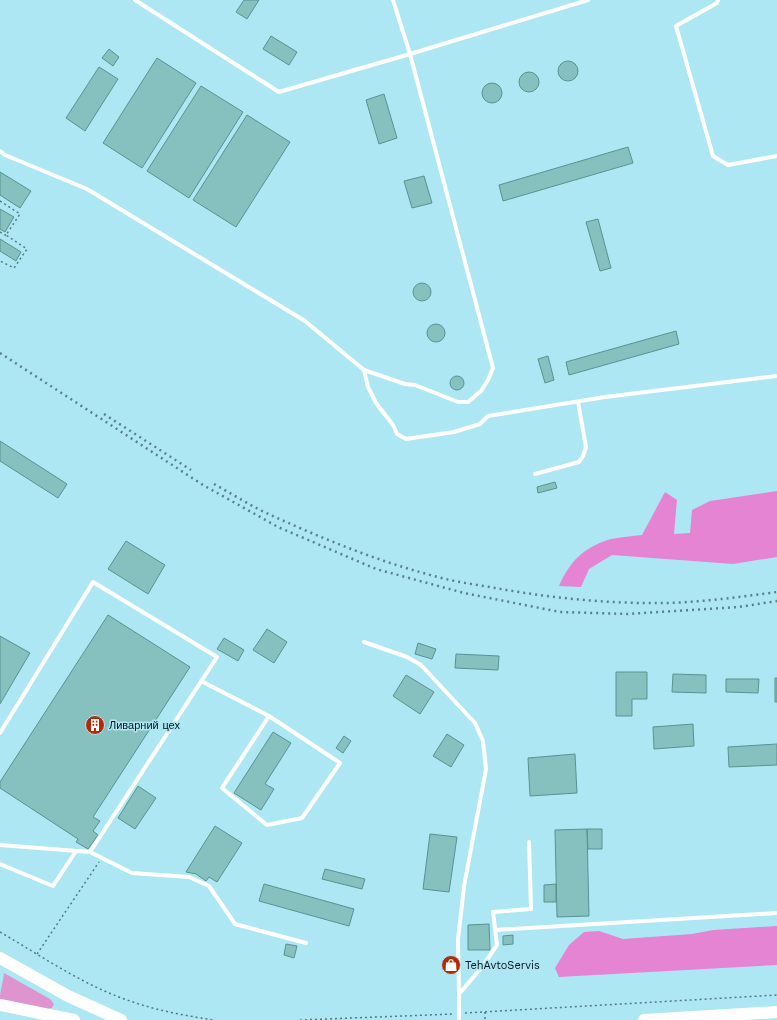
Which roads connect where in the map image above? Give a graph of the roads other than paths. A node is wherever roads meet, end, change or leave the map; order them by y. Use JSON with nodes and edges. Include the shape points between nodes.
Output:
{"nodes":[{"id":1,"x":135,"y":0,"type":"edge"},
{"id":2,"x":393,"y":0,"type":"edge"},
{"id":3,"x":588,"y":0,"type":"edge"},
{"id":4,"x":718,"y":0,"type":"edge"},
{"id":5,"x":410,"y":54,"type":"junction"},
{"id":6,"x":0,"y":151,"type":"edge"},
{"id":7,"x":777,"y":156,"type":"edge"},
{"id":8,"x":364,"y":370,"type":"junction"},
{"id":9,"x":777,"y":376,"type":"edge"},
{"id":10,"x":578,"y":402,"type":"junction"},
{"id":11,"x":534,"y":474,"type":"dead end"},
{"id":12,"x":364,"y":642,"type":"dead end"},
{"id":13,"x":201,"y":681,"type":"junction"},
{"id":14,"x":269,"y":716,"type":"junction"},
{"id":15,"x":0,"y":732,"type":"edge"},
{"id":16,"x":529,"y":842,"type":"dead end"},
{"id":17,"x":0,"y":845,"type":"edge"},
{"id":18,"x":76,"y":851,"type":"junction"},
{"id":19,"x":90,"y":852,"type":"junction"},
{"id":20,"x":0,"y":864,"type":"edge"},
{"id":21,"x":777,"y":913,"type":"edge"},
{"id":22,"x":495,"y":930,"type":"junction"},
{"id":23,"x":306,"y":943,"type":"dead end"},
{"id":24,"x":0,"y":958,"type":"edge"},
{"id":25,"x":459,"y":994,"type":"junction"},
{"id":26,"x":0,"y":1005,"type":"edge"},
{"id":27,"x":777,"y":1012,"type":"edge"},
{"id":28,"x":74,"y":1020,"type":"edge"},
{"id":29,"x":121,"y":1020,"type":"edge"},
{"id":30,"x":459,"y":1020,"type":"edge"},
{"id":31,"x":644,"y":1020,"type":"edge"}],
"edges":[{"from":1,"to":5,"type":"lane","via":[[279,92]]},
{"from":2,"to":5,"type":"lane"},
{"from":3,"to":5,"type":"lane"},
{"from":4,"to":7,"type":"lane","via":[[717,3],[676,26],[713,156],[728,165]]},
{"from":5,"to":8,"type":"lane","via":[[493,368],[481,391],[468,402],[458,402],[415,385]]},
{"from":6,"to":8,"type":"lane","via":[[87,189],[304,321]]},
{"from":8,"to":10,"type":"lane","via":[[368,387],[376,403],[397,434],[406,439],[454,432],[480,424],[488,416]]},
{"from":9,"to":10,"type":"lane","via":[[728,380]]},
{"from":10,"to":11,"type":"lane","via":[[586,446],[583,456],[579,462]]},
{"from":12,"to":25,"type":"lane","via":[[407,657],[421,665],[475,724],[483,741],[486,769],[464,886],[458,940]]},
{"from":13,"to":14,"type":"lane"},
{"from":13,"to":15,"type":"lane","via":[[217,657],[93,582]]},
{"from":13,"to":19,"type":"lane"},
{"from":14,"to":14,"type":"lane","via":[[222,788],[267,825],[302,818],[340,763]]},
{"from":16,"to":22,"type":"lane","via":[[531,909],[493,912]]},
{"from":17,"to":18,"type":"lane"},
{"from":18,"to":19,"type":"lane"},
{"from":18,"to":20,"type":"lane","via":[[53,886]]},
{"from":19,"to":23,"type":"lane","via":[[132,872],[189,877],[209,886],[235,924]]},
{"from":21,"to":22,"type":"lane"},
{"from":22,"to":25,"type":"lane","via":[[497,945]]},
{"from":24,"to":29,"type":"main road","via":[[68,996]]},
{"from":25,"to":30,"type":"lane"},
{"from":26,"to":28,"type":"main road"},
{"from":27,"to":31,"type":"main road"}]}
